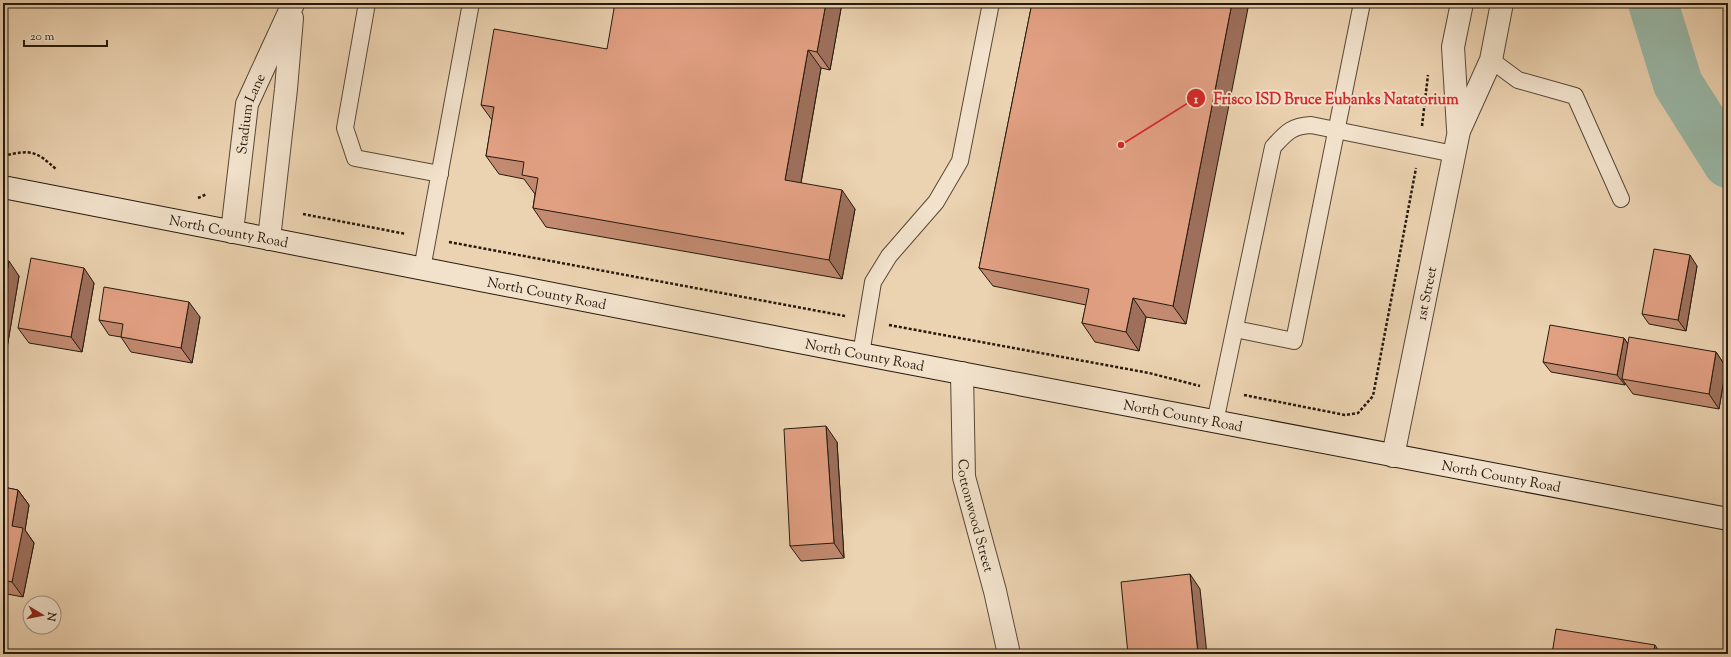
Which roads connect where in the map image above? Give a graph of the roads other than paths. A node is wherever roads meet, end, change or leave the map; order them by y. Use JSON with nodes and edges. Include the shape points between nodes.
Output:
{"nodes":[{"id":1,"x":367,"y":3,"type":"edge"},
{"id":2,"x":471,"y":3,"type":"edge"},
{"id":3,"x":991,"y":3,"type":"edge"},
{"id":4,"x":1362,"y":3,"type":"edge"},
{"id":5,"x":1462,"y":3,"type":"edge"},
{"id":6,"x":1502,"y":3,"type":"edge"},
{"id":7,"x":293,"y":4,"type":"edge"},
{"id":8,"x":1491,"y":60,"type":"junction"},
{"id":9,"x":1337,"y":129,"type":"junction"},
{"id":10,"x":1459,"y":131,"type":"junction"},
{"id":11,"x":1454,"y":154,"type":"junction"},
{"id":12,"x":440,"y":174,"type":"junction"},
{"id":13,"x":3,"y":187,"type":"edge"},
{"id":14,"x":1621,"y":199,"type":"dead end"},
{"id":15,"x":232,"y":232,"type":"junction"},
{"id":16,"x":269,"y":239,"type":"junction"},
{"id":17,"x":422,"y":269,"type":"junction"},
{"id":18,"x":1235,"y":329,"type":"junction"},
{"id":19,"x":861,"y":354,"type":"junction"},
{"id":20,"x":962,"y":373,"type":"junction"},
{"id":21,"x":1215,"y":422,"type":"junction"},
{"id":22,"x":1394,"y":456,"type":"junction"},
{"id":23,"x":1728,"y":519,"type":"edge"},
{"id":24,"x":1009,"y":654,"type":"edge"}],
"edges":[{"from":1,"to":12,"type":"lane","via":[[345,128],[355,158]]},
{"from":2,"to":12,"type":"lane"},
{"from":3,"to":19,"type":"lane","via":[[960,162],[936,202],[889,256],[873,282]]},
{"from":4,"to":9,"type":"lane"},
{"from":5,"to":10,"type":"street","name":"1st Street","via":[[1453,47]]},
{"from":6,"to":8,"type":"street","name":"1st Street"},
{"from":7,"to":15,"type":"street","name":"Stadium Lane","via":[[247,104]]},
{"from":7,"to":16,"type":"street","name":"Stadium Lane"},
{"from":8,"to":10,"type":"street","name":"1st Street"},
{"from":8,"to":14,"type":"lane","via":[[1518,80],[1575,96]]},
{"from":9,"to":11,"type":"lane"},
{"from":9,"to":18,"type":"lane","via":[[1298,126],[1286,132],[1273,148]]},
{"from":9,"to":18,"type":"lane","via":[[1294,341]]},
{"from":10,"to":11,"type":"street","name":"1st Street"},
{"from":11,"to":22,"type":"street","name":"1st Street"},
{"from":12,"to":17,"type":"lane"},
{"from":13,"to":15,"type":"street","name":"North County Road"},
{"from":15,"to":16,"type":"street","name":"North County Road"},
{"from":16,"to":17,"type":"street","name":"North County Road"},
{"from":17,"to":19,"type":"street","name":"North County Road"},
{"from":18,"to":21,"type":"lane"},
{"from":19,"to":20,"type":"street","name":"North County Road"},
{"from":20,"to":21,"type":"street","name":"North County Road"},
{"from":20,"to":24,"type":"street","name":"Cottonwood Street","via":[[964,477]]},
{"from":21,"to":22,"type":"street","name":"North County Road"},
{"from":22,"to":23,"type":"street","name":"North County Road"}]}
